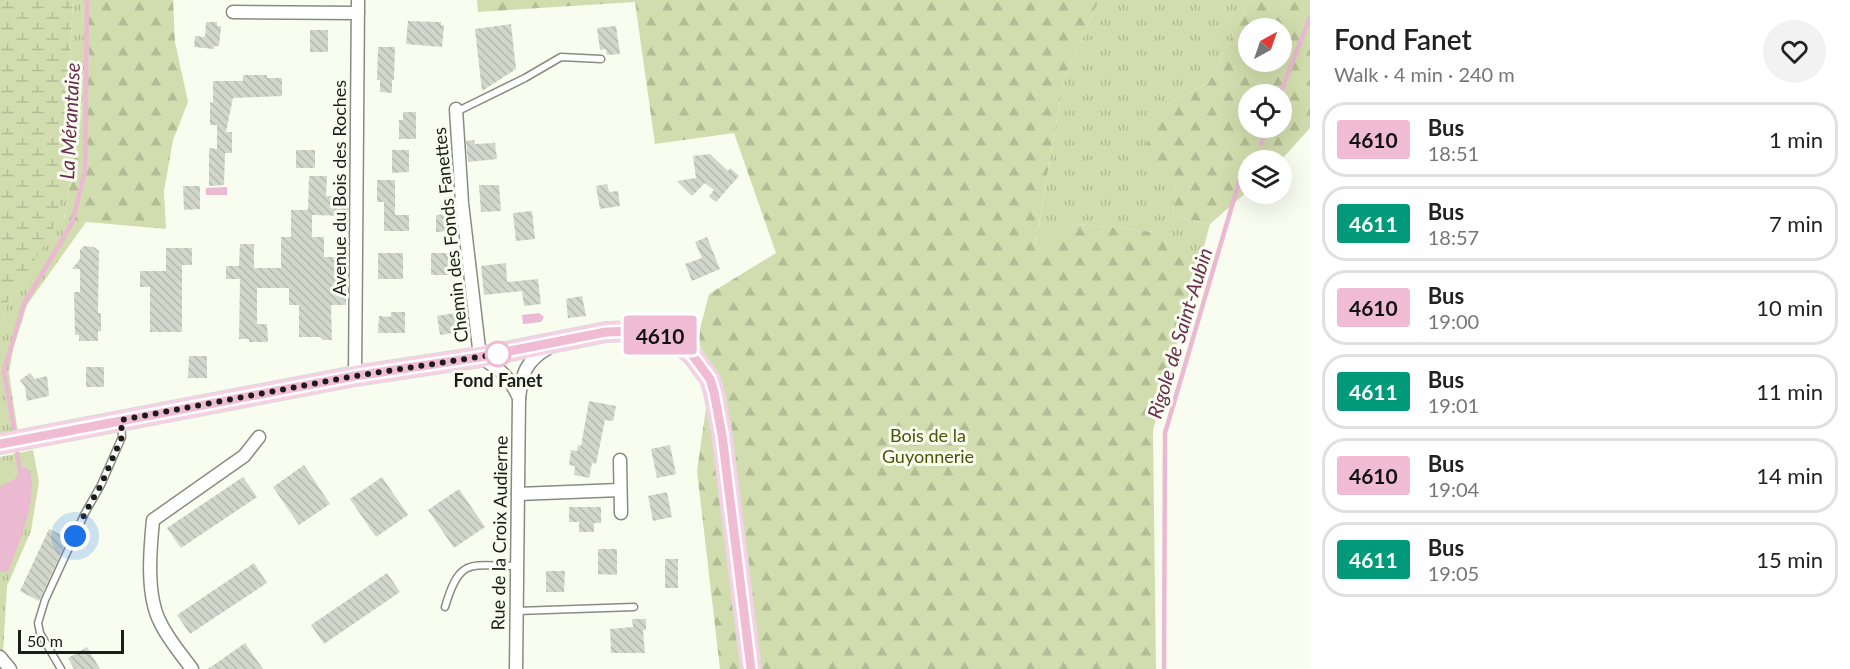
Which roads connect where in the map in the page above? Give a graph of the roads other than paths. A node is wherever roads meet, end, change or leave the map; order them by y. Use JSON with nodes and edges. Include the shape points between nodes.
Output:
{"nodes":[{"id":1,"x":358,"y":0,"type":"edge"},
{"id":2,"x":233,"y":12,"type":"dead end"},
{"id":3,"x":358,"y":13,"type":"junction"},
{"id":4,"x":601,"y":59,"type":"dead end"},
{"id":5,"x":456,"y":110,"type":"joint"},
{"id":6,"x":557,"y":342,"type":"junction"},
{"id":7,"x":480,"y":357,"type":"junction"},
{"id":8,"x":355,"y":376,"type":"junction"},
{"id":9,"x":519,"y":398,"type":"junction"},
{"id":10,"x":121,"y":420,"type":"junction"},
{"id":11,"x":259,"y":437,"type":"dead end"},
{"id":12,"x":10,"y":442,"type":"edge"},
{"id":13,"x":620,"y":460,"type":"dead end"},
{"id":14,"x":620,"y":489,"type":"junction"},
{"id":15,"x":518,"y":494,"type":"junction"},
{"id":16,"x":621,"y":513,"type":"dead end"},
{"id":17,"x":517,"y":566,"type":"junction"},
{"id":18,"x":445,"y":607,"type":"dead end"},
{"id":19,"x":634,"y":607,"type":"dead end"},
{"id":20,"x":516,"y":611,"type":"junction"},
{"id":21,"x":0,"y":657,"type":"edge"},
{"id":22,"x":10,"y":669,"type":"edge"},
{"id":23,"x":61,"y":669,"type":"edge"},
{"id":24,"x":192,"y":669,"type":"edge"},
{"id":25,"x":516,"y":669,"type":"edge"},
{"id":26,"x":751,"y":669,"type":"edge"}],
"edges":[{"from":1,"to":3,"type":"street","name":"Avenue du Bois des Roches"},
{"from":2,"to":3,"type":"street"},
{"from":3,"to":8,"type":"street","name":"Avenue du Bois des Roches"},
{"from":4,"to":5,"type":"lane","via":[[561,57]]},
{"from":5,"to":7,"type":"street","name":"Chemin des Fonds Fanettes","via":[[462,203]]},
{"from":6,"to":7,"type":"main road"},
{"from":6,"to":9,"type":"street","name":"Rue de la Croix Audierne","via":[[534,356],[522,376]]},
{"from":6,"to":26,"type":"main road","via":[[606,332],[647,332],[684,348],[710,379],[722,435]]},
{"from":7,"to":8,"type":"main road"},
{"from":7,"to":9,"type":"street","via":[[499,368]]},
{"from":8,"to":10,"type":"main road"},
{"from":9,"to":15,"type":"street","name":"Rue de la Croix Audierne"},
{"from":10,"to":12,"type":"main road"},
{"from":10,"to":23,"type":"lane","via":[[122,437],[45,600],[38,623]]},
{"from":11,"to":24,"type":"street","via":[[244,456],[153,520],[152,602],[160,623]]},
{"from":13,"to":14,"type":"street"},
{"from":14,"to":15,"type":"street"},
{"from":14,"to":16,"type":"street"},
{"from":15,"to":17,"type":"street","name":"Rue de la Croix Audierne"},
{"from":17,"to":18,"type":"lane","via":[[469,566],[458,574]]},
{"from":17,"to":20,"type":"street","name":"Rue de la Croix Audierne"},
{"from":19,"to":20,"type":"lane"},
{"from":20,"to":25,"type":"street","name":"Rue de la Croix Audierne"},
{"from":21,"to":22,"type":"street"}]}
